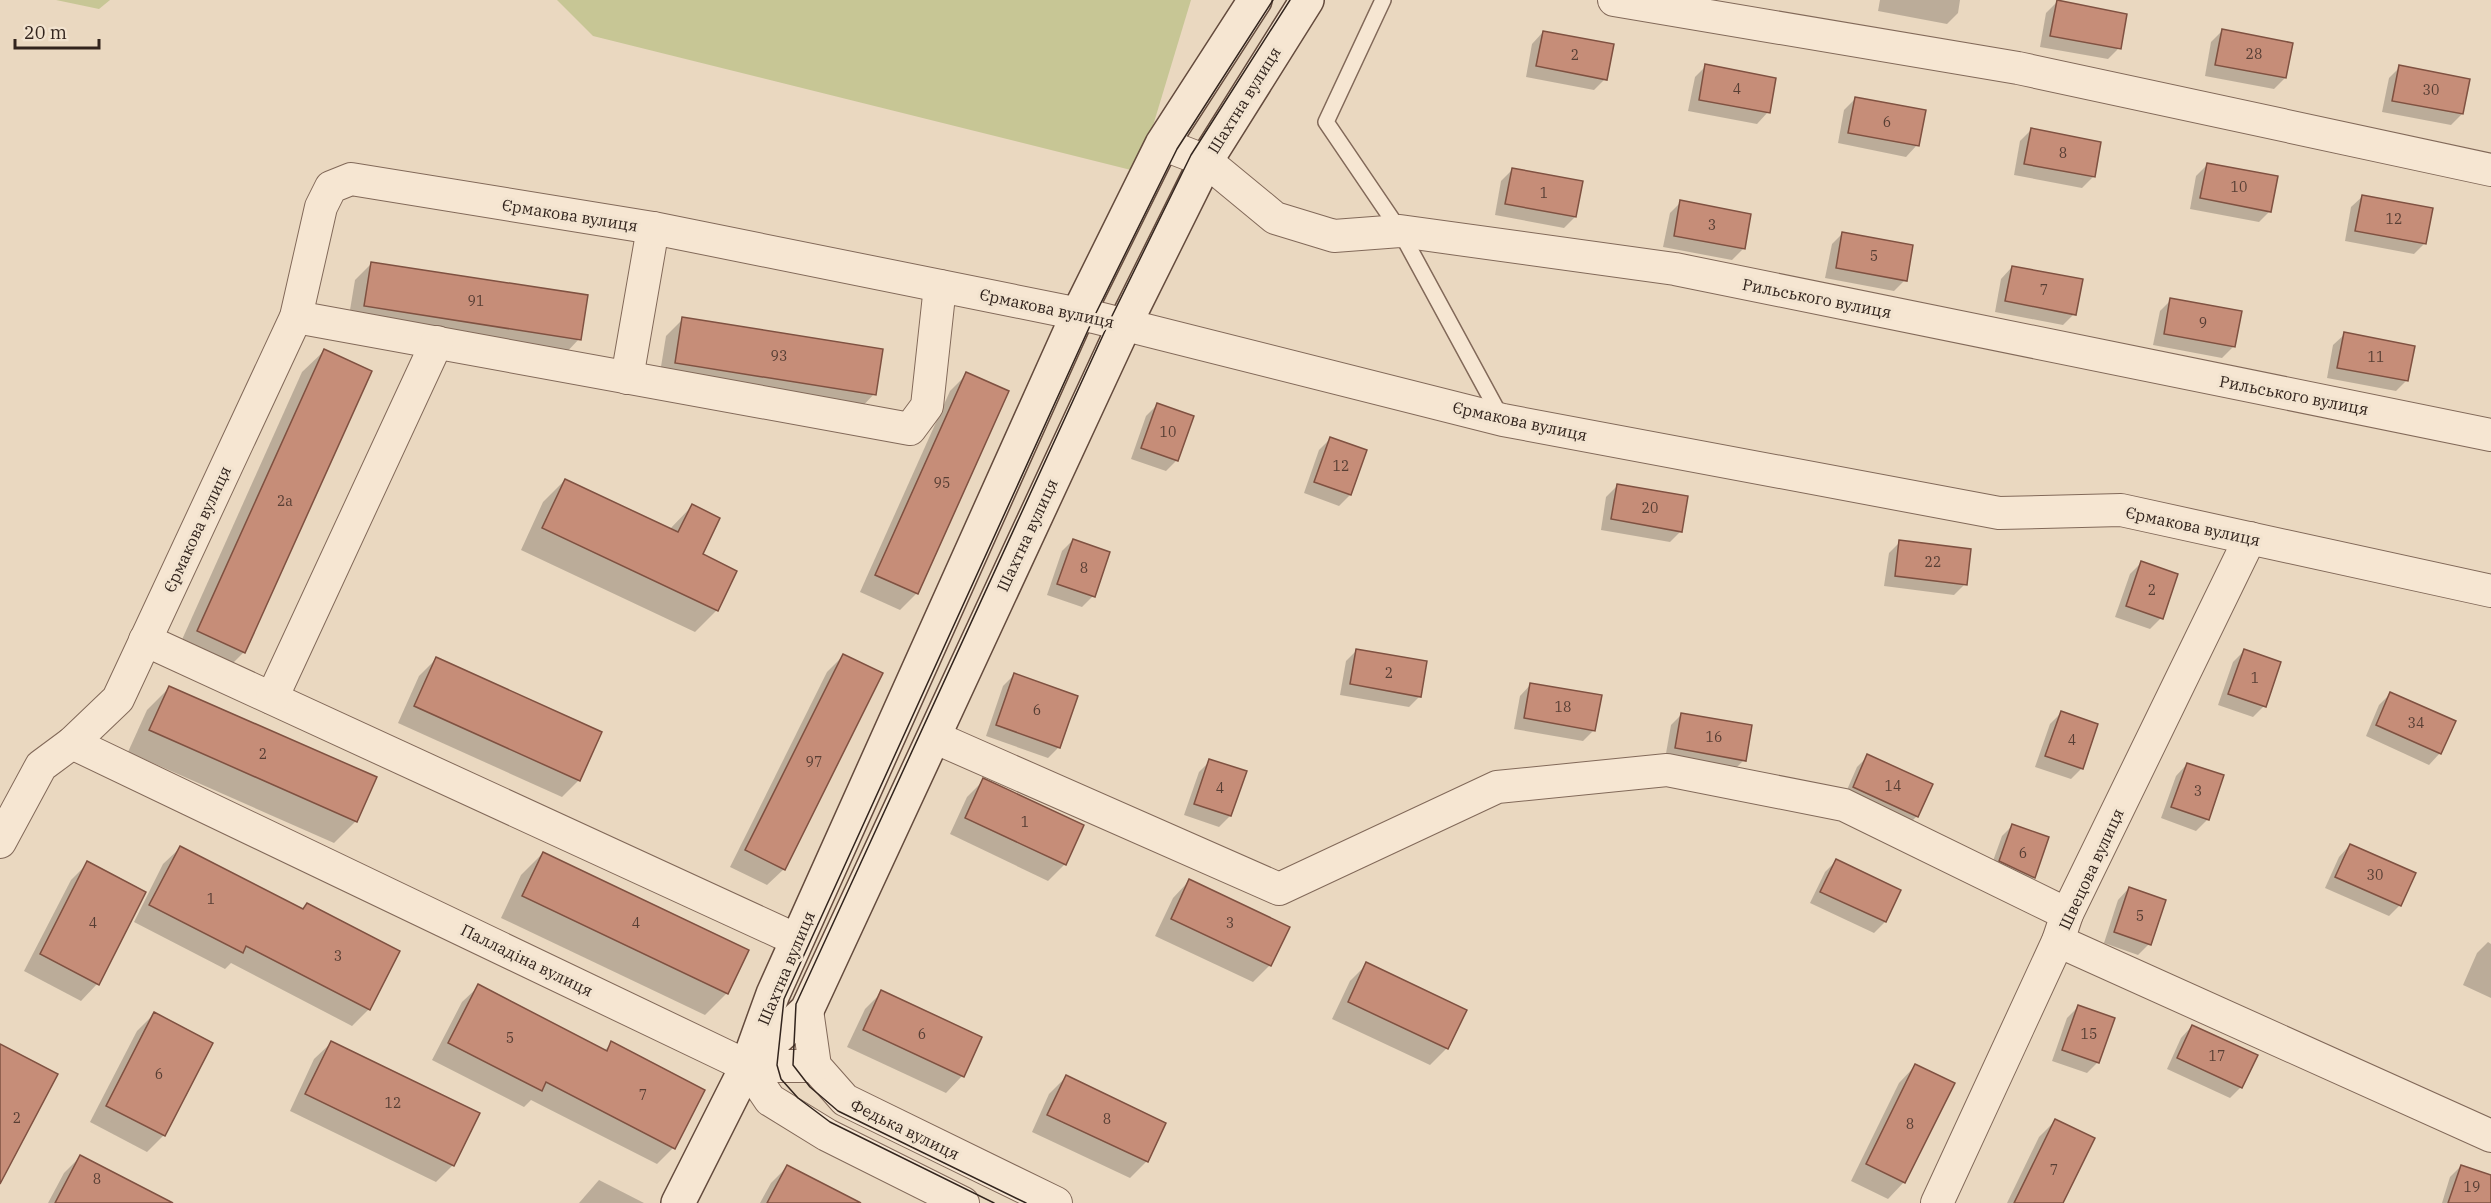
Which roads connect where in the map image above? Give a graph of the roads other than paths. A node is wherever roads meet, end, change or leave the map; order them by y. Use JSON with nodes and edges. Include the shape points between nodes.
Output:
{"nodes":[{"id":1,"x":1255,"y":0,"type":"edge"},
{"id":2,"x":1307,"y":0,"type":"edge"},
{"id":3,"x":1383,"y":0,"type":"edge"},
{"id":4,"x":1614,"y":0,"type":"edge"},
{"id":5,"x":1162,"y":144,"type":"junction"},
{"id":6,"x":1206,"y":161,"type":"junction"},
{"id":7,"x":2491,"y":170,"type":"edge"},
{"id":8,"x":653,"y":228,"type":"junction"},
{"id":9,"x":1400,"y":231,"type":"junction"},
{"id":10,"x":940,"y":286,"type":"junction"},
{"id":11,"x":1078,"y":314,"type":"junction"},
{"id":12,"x":296,"y":316,"type":"junction"},
{"id":13,"x":1125,"y":324,"type":"junction"},
{"id":14,"x":437,"y":342,"type":"junction"},
{"id":15,"x":627,"y":378,"type":"junction"},
{"id":16,"x":1503,"y":420,"type":"junction"},
{"id":17,"x":2491,"y":435,"type":"edge"},
{"id":18,"x":2250,"y":538,"type":"junction"},
{"id":19,"x":2491,"y":591,"type":"edge"},
{"id":20,"x":145,"y":640,"type":"junction"},
{"id":21,"x":272,"y":698,"type":"junction"},
{"id":22,"x":934,"y":737,"type":"junction"},
{"id":23,"x":72,"y":743,"type":"junction"},
{"id":24,"x":0,"y":842,"type":"edge"},
{"id":25,"x":2062,"y":928,"type":"junction"},
{"id":26,"x":797,"y":940,"type":"junction"},
{"id":27,"x":807,"y":1010,"type":"junction"},
{"id":28,"x":747,"y":1065,"type":"junction"},
{"id":29,"x":815,"y":1066,"type":"junction"},
{"id":30,"x":2491,"y":1136,"type":"edge"},
{"id":31,"x":678,"y":1203,"type":"edge"},
{"id":32,"x":963,"y":1203,"type":"edge"},
{"id":33,"x":1056,"y":1203,"type":"edge"},
{"id":34,"x":1937,"y":1203,"type":"edge"}],
"edges":[{"from":1,"to":5,"type":"main road","name":"Шахтна вулиця"},
{"from":2,"to":6,"type":"main road","name":"Шахтна вулиця"},
{"from":3,"to":9,"type":"lane","via":[[1326,122]]},
{"from":4,"to":7,"type":"street","via":[[2018,68]]},
{"from":5,"to":6,"type":"street","name":"Рильського вулиця"},
{"from":5,"to":11,"type":"main road","name":"Шахтна вулиця"},
{"from":6,"to":9,"type":"street","name":"Рильського вулиця","via":[[1275,218],[1334,236]]},
{"from":6,"to":13,"type":"main road","name":"Шахтна вулиця"},
{"from":8,"to":10,"type":"street","name":"Єрмакова вулиця"},
{"from":8,"to":12,"type":"street","name":"Єрмакова вулиця","via":[[351,179],[331,187],[321,207]]},
{"from":8,"to":15,"type":"street"},
{"from":9,"to":16,"type":"lane"},
{"from":9,"to":17,"type":"street","name":"Рильського вулиця","via":[[1675,269]]},
{"from":10,"to":11,"type":"street","name":"Єрмакова вулиця"},
{"from":10,"to":15,"type":"street","via":[[927,406],[910,429]]},
{"from":11,"to":13,"type":"street","name":"Єрмакова вулиця"},
{"from":11,"to":26,"type":"main road","name":"Шахтна вулиця"},
{"from":12,"to":14,"type":"street"},
{"from":12,"to":20,"type":"street","name":"Єрмакова вулиця"},
{"from":13,"to":16,"type":"street","name":"Єрмакова вулиця"},
{"from":13,"to":22,"type":"main road","name":"Шахтна вулиця"},
{"from":14,"to":15,"type":"street"},
{"from":14,"to":21,"type":"street"},
{"from":16,"to":18,"type":"street","name":"Єрмакова вулиця","via":[[1999,513],[2121,510]]},
{"from":18,"to":19,"type":"street","name":"Єрмакова вулиця"},
{"from":18,"to":25,"type":"street","name":"Швецова вулиця"},
{"from":20,"to":21,"type":"street"},
{"from":20,"to":23,"type":"street","name":"Єрмакова вулиця","via":[[118,699]]},
{"from":21,"to":26,"type":"street"},
{"from":22,"to":25,"type":"street","via":[[1279,889],[1497,786],[1667,770],[1844,805]]},
{"from":22,"to":27,"type":"main road","name":"Шахтна вулиця"},
{"from":23,"to":24,"type":"street","name":"Єрмакова вулиця","via":[[41,766]]},
{"from":23,"to":28,"type":"street","name":"Палладіна вулиця"},
{"from":25,"to":30,"type":"street"},
{"from":25,"to":34,"type":"street","name":"Швецова вулиця"},
{"from":26,"to":28,"type":"main road","name":"Шахтна вулиця","via":[[772,994]]},
{"from":27,"to":28,"type":"main road","name":"Шахтна вулиця"},
{"from":27,"to":29,"type":"street"},
{"from":28,"to":29,"type":"street"},
{"from":28,"to":31,"type":"main road","name":"Шахтна вулиця"},
{"from":28,"to":32,"type":"street","via":[[770,1100],[827,1135]]},
{"from":29,"to":33,"type":"street","name":"Федька вулиця","via":[[845,1100]]}]}
